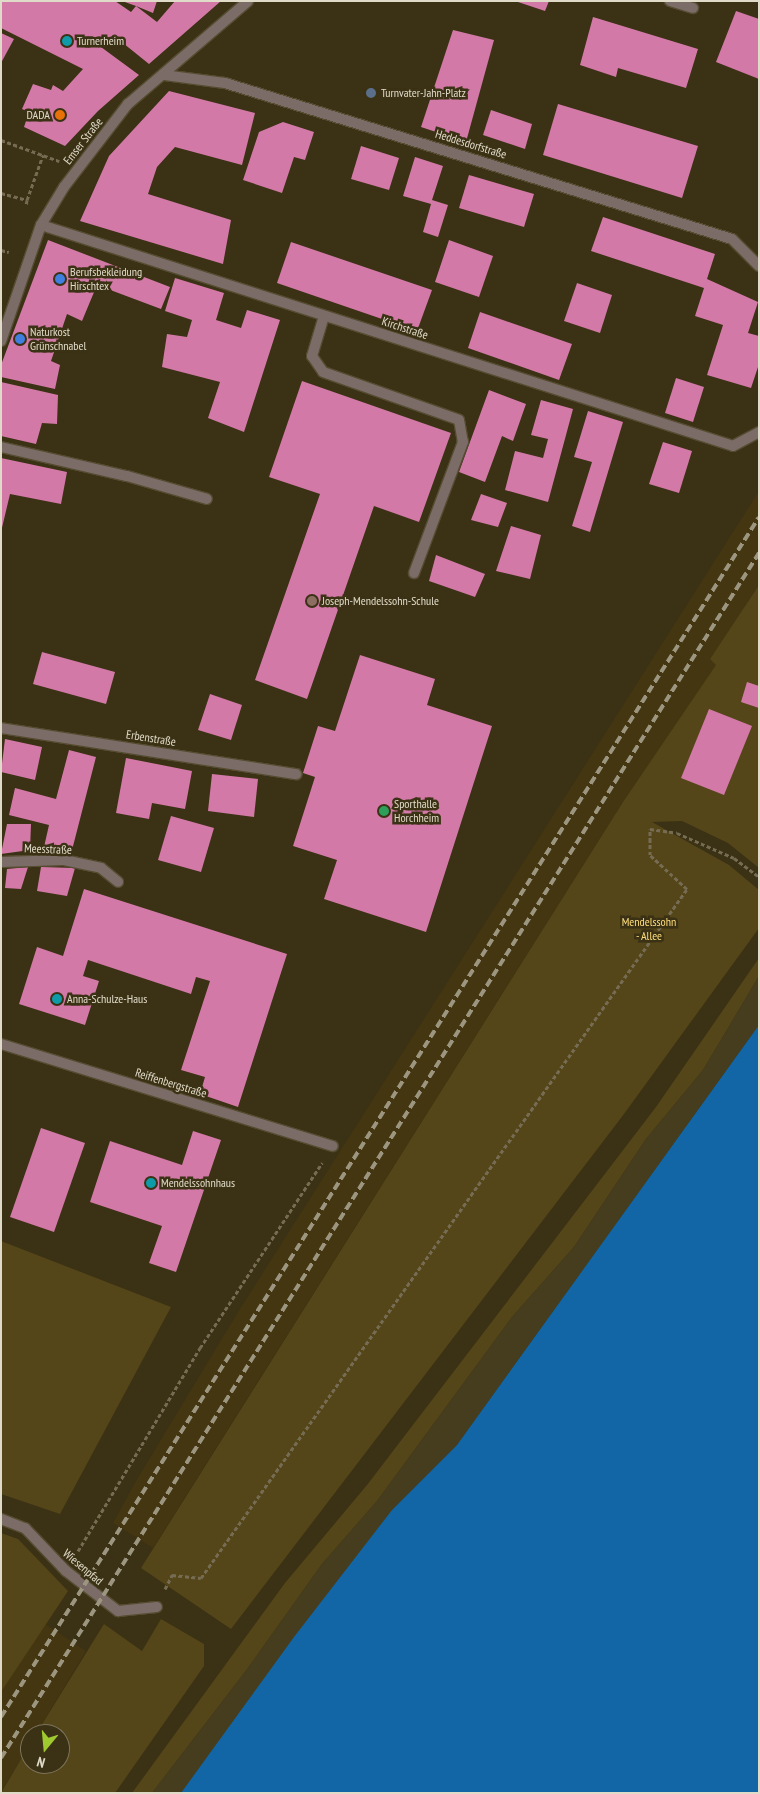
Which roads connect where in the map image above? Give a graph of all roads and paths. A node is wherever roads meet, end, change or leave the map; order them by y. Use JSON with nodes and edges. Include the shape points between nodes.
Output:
{"nodes":[{"id":1,"x":248,"y":1,"type":"edge"},
{"id":2,"x":670,"y":1,"type":"edge"},
{"id":3,"x":694,"y":5,"type":"edge"},
{"id":4,"x":164,"y":75,"type":"junction"},
{"id":5,"x":1,"y":140,"type":"edge"},
{"id":6,"x":43,"y":155,"type":"junction"},
{"id":7,"x":78,"y":168,"type":"junction"},
{"id":8,"x":1,"y":193,"type":"edge"},
{"id":9,"x":27,"y":200,"type":"junction"},
{"id":10,"x":26,"y":208,"type":"dead end"},
{"id":11,"x":42,"y":225,"type":"junction"},
{"id":12,"x":759,"y":266,"type":"edge"},
{"id":13,"x":324,"y":316,"type":"junction"},
{"id":14,"x":1,"y":341,"type":"edge"},
{"id":15,"x":759,"y":432,"type":"edge"},
{"id":16,"x":1,"y":447,"type":"edge"},
{"id":17,"x":207,"y":499,"type":"dead end"},
{"id":18,"x":414,"y":573,"type":"dead end"},
{"id":19,"x":1,"y":728,"type":"edge"},
{"id":20,"x":296,"y":774,"type":"dead end"},
{"id":21,"x":1,"y":862,"type":"edge"},
{"id":22,"x":759,"y":878,"type":"edge"},
{"id":23,"x":118,"y":882,"type":"dead end"},
{"id":24,"x":1,"y":1044,"type":"edge"},
{"id":25,"x":333,"y":1146,"type":"joint"},
{"id":26,"x":1,"y":1519,"type":"edge"},
{"id":27,"x":66,"y":1571,"type":"junction"},
{"id":28,"x":157,"y":1607,"type":"joint"}],
"edges":[{"from":1,"to":4,"type":"street","name":"Emser Straße"},
{"from":2,"to":3,"type":"street"},
{"from":4,"to":7,"type":"street","name":"Emser Straße","via":[[128,104]]},
{"from":4,"to":12,"type":"street","name":"Heddesdorfstraße","via":[[225,82],[732,238]]},
{"from":5,"to":6,"type":"path"},
{"from":6,"to":7,"type":"path"},
{"from":6,"to":9,"type":"path"},
{"from":7,"to":11,"type":"street","name":"Emser Straße"},
{"from":8,"to":9,"type":"path"},
{"from":9,"to":10,"type":"path"},
{"from":11,"to":13,"type":"street","name":"Kirchstraße"},
{"from":11,"to":14,"type":"street","name":"Emser Straße"},
{"from":13,"to":15,"type":"street","name":"Kirchstraße","via":[[733,446]]},
{"from":13,"to":18,"type":"street","via":[[312,356],[323,372],[459,420],[462,442]]},
{"from":16,"to":17,"type":"street","via":[[128,476]]},
{"from":19,"to":20,"type":"street","name":"Erbenstraße"},
{"from":21,"to":23,"type":"street","name":"Meesstraße","via":[[64,860],[101,868]]},
{"from":22,"to":28,"type":"path","via":[[726,854],[677,833],[650,829],[650,855],[687,889],[201,1578],[172,1575]]},
{"from":24,"to":25,"type":"street","name":"Reiffenbergstraße"},
{"from":25,"to":27,"type":"path","via":[[200,1348]]},
{"from":26,"to":27,"type":"street","name":"Wiesenpfad","via":[[25,1528]]},
{"from":27,"to":28,"type":"street","name":"Wiesenpfad","via":[[118,1611]]}]}
